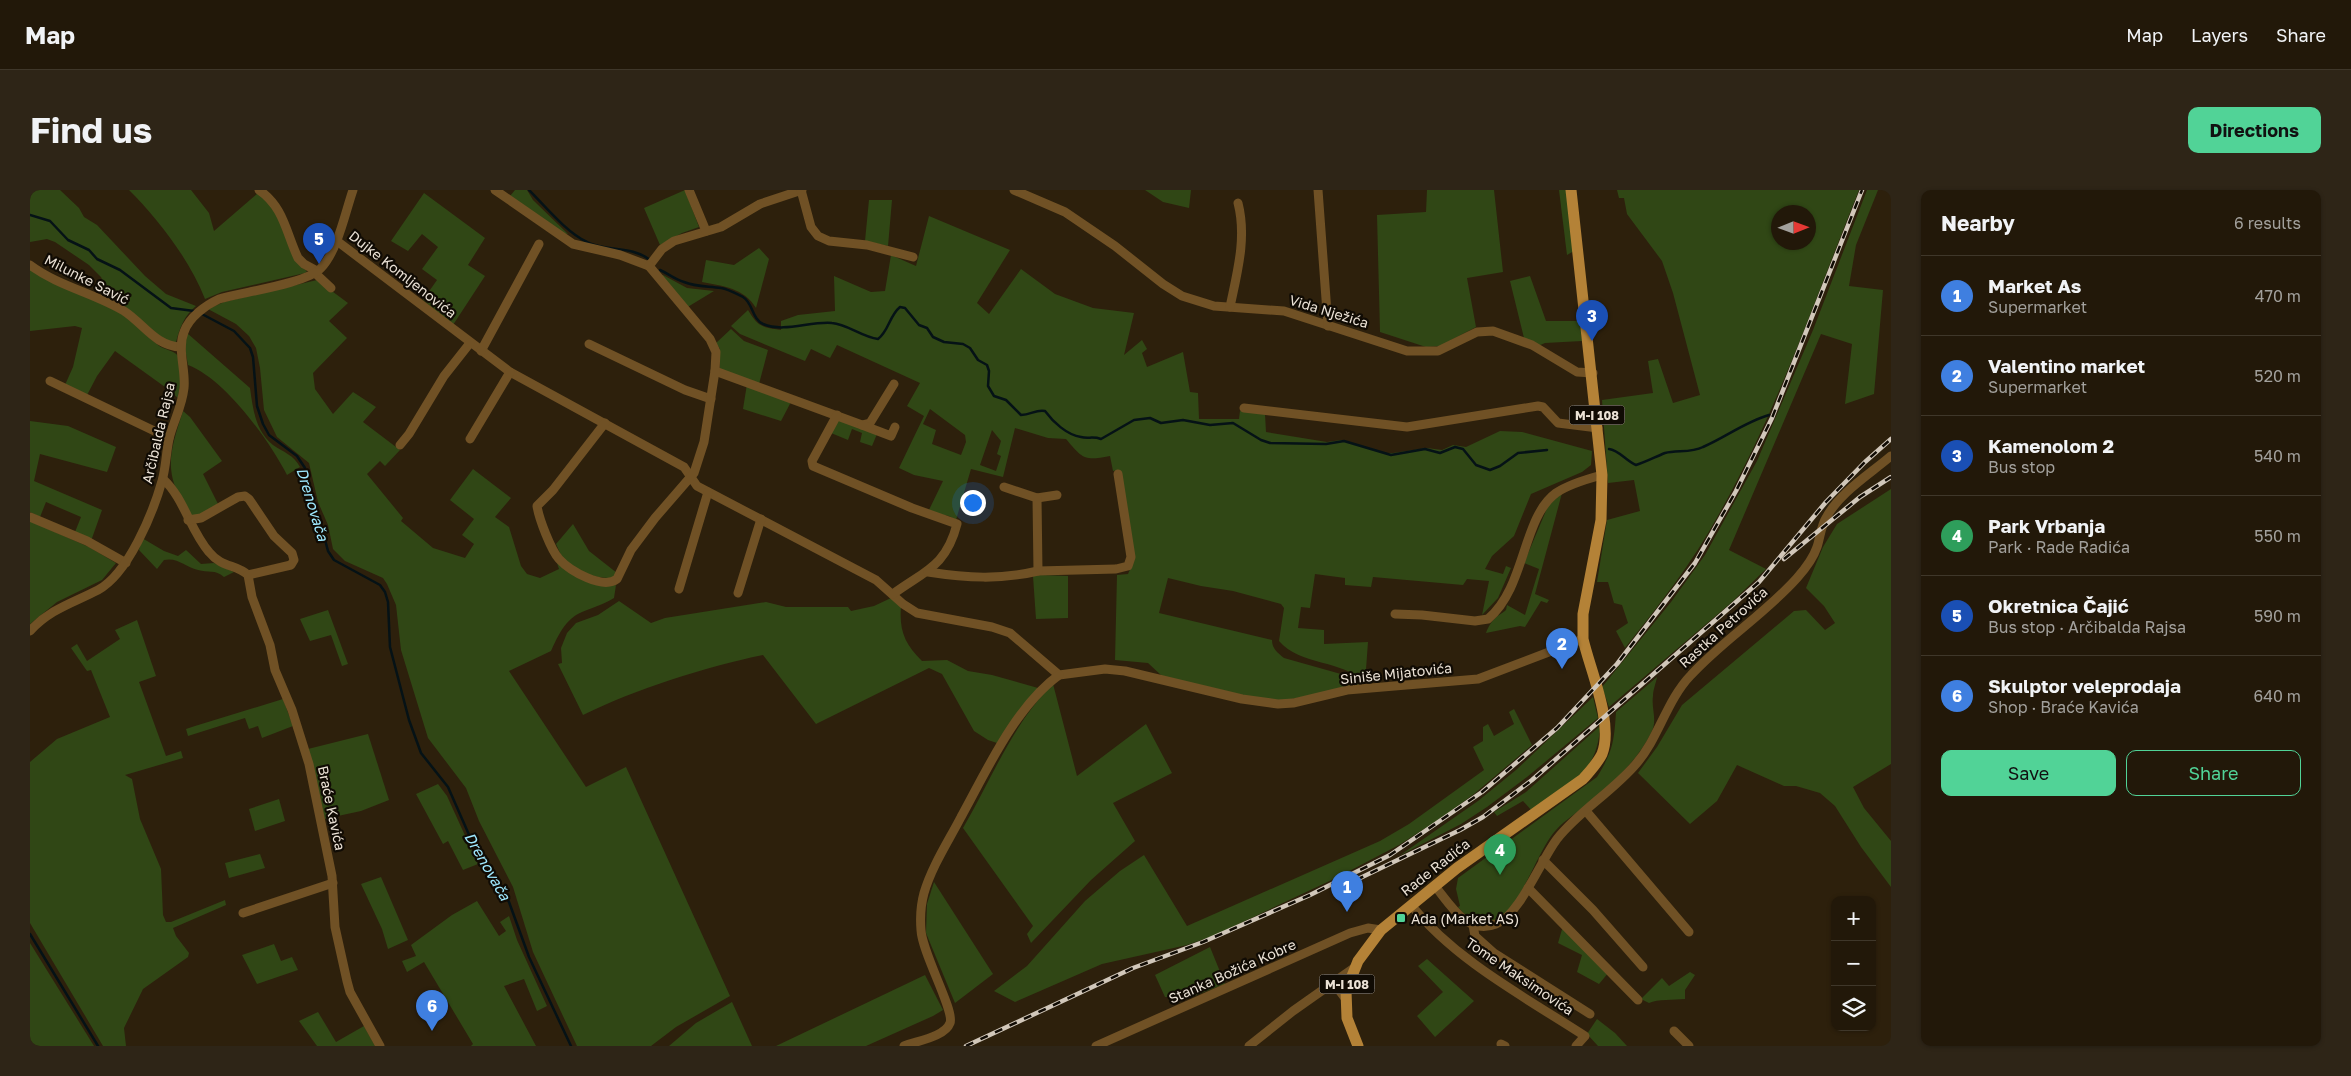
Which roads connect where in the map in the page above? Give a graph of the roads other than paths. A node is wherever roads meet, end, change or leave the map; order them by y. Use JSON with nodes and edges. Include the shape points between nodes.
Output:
{"nodes":[{"id":1,"x":259,"y":190,"type":"edge"},
{"id":2,"x":353,"y":190,"type":"edge"},
{"id":3,"x":495,"y":190,"type":"edge"},
{"id":4,"x":689,"y":190,"type":"edge"},
{"id":5,"x":801,"y":190,"type":"edge"},
{"id":6,"x":1014,"y":190,"type":"edge"},
{"id":7,"x":1318,"y":190,"type":"edge"},
{"id":8,"x":1571,"y":190,"type":"edge"},
{"id":9,"x":1238,"y":203,"type":"dead end"},
{"id":10,"x":706,"y":231,"type":"junction"},
{"id":11,"x":337,"y":241,"type":"junction"},
{"id":12,"x":540,"y":244,"type":"dead end"},
{"id":13,"x":913,"y":257,"type":"dead end"},
{"id":14,"x":30,"y":265,"type":"edge"},
{"id":15,"x":649,"y":266,"type":"junction"},
{"id":16,"x":316,"y":272,"type":"junction"},
{"id":17,"x":331,"y":288,"type":"dead end"},
{"id":18,"x":1230,"y":307,"type":"junction"},
{"id":19,"x":1328,"y":326,"type":"junction"},
{"id":20,"x":470,"y":343,"type":"junction"},
{"id":21,"x":588,"y":344,"type":"dead end"},
{"id":22,"x":181,"y":347,"type":"junction"},
{"id":23,"x":481,"y":352,"type":"junction"},
{"id":24,"x":715,"y":371,"type":"junction"},
{"id":25,"x":510,"y":372,"type":"junction"},
{"id":26,"x":1593,"y":374,"type":"junction"},
{"id":27,"x":50,"y":381,"type":"dead end"},
{"id":28,"x":894,"y":384,"type":"dead end"},
{"id":29,"x":711,"y":399,"type":"junction"},
{"id":30,"x":1244,"y":408,"type":"dead end"},
{"id":31,"x":837,"y":415,"type":"junction"},
{"id":32,"x":605,"y":423,"type":"junction"},
{"id":33,"x":862,"y":425,"type":"junction"},
{"id":34,"x":895,"y":427,"type":"dead end"},
{"id":35,"x":1598,"y":428,"type":"junction"},
{"id":36,"x":169,"y":438,"type":"junction"},
{"id":37,"x":470,"y":439,"type":"dead end"},
{"id":38,"x":400,"y":445,"type":"dead end"},
{"id":39,"x":1891,"y":456,"type":"edge"},
{"id":40,"x":1118,"y":474,"type":"dead end"},
{"id":41,"x":1602,"y":475,"type":"junction"},
{"id":42,"x":691,"y":476,"type":"junction"},
{"id":43,"x":163,"y":479,"type":"junction"},
{"id":44,"x":1004,"y":487,"type":"dead end"},
{"id":45,"x":708,"y":492,"type":"junction"},
{"id":46,"x":1057,"y":495,"type":"dead end"},
{"id":47,"x":1037,"y":498,"type":"junction"},
{"id":48,"x":30,"y":517,"type":"edge"},
{"id":49,"x":761,"y":518,"type":"junction"},
{"id":50,"x":188,"y":520,"type":"junction"},
{"id":51,"x":126,"y":563,"type":"junction"},
{"id":52,"x":1038,"y":571,"type":"junction"},
{"id":53,"x":928,"y":572,"type":"junction"},
{"id":54,"x":248,"y":575,"type":"junction"},
{"id":55,"x":679,"y":589,"type":"dead end"},
{"id":56,"x":738,"y":593,"type":"dead end"},
{"id":57,"x":893,"y":594,"type":"junction"},
{"id":58,"x":1395,"y":614,"type":"dead end"},
{"id":59,"x":30,"y":631,"type":"edge"},
{"id":60,"x":1583,"y":639,"type":"junction"},
{"id":61,"x":1059,"y":675,"type":"junction"},
{"id":62,"x":1586,"y":811,"type":"junction"},
{"id":63,"x":1543,"y":860,"type":"junction"},
{"id":64,"x":333,"y":883,"type":"junction"},
{"id":65,"x":1435,"y":886,"type":"junction"},
{"id":66,"x":1528,"y":888,"type":"junction"},
{"id":67,"x":1411,"y":905,"type":"junction"},
{"id":68,"x":242,"y":913,"type":"dead end"},
{"id":69,"x":1473,"y":925,"type":"junction"},
{"id":70,"x":1358,"y":930,"type":"junction"},
{"id":71,"x":1381,"y":930,"type":"junction"},
{"id":72,"x":1689,"y":932,"type":"dead end"},
{"id":73,"x":1366,"y":949,"type":"junction"},
{"id":74,"x":1643,"y":967,"type":"dead end"},
{"id":75,"x":1354,"y":968,"type":"junction"},
{"id":76,"x":1327,"y":987,"type":"junction"},
{"id":77,"x":1345,"y":998,"type":"junction"},
{"id":78,"x":1638,"y":1000,"type":"dead end"},
{"id":79,"x":1590,"y":1014,"type":"dead end"},
{"id":80,"x":1674,"y":1031,"type":"dead end"},
{"id":81,"x":380,"y":1046,"type":"edge"},
{"id":82,"x":904,"y":1046,"type":"edge"},
{"id":83,"x":1096,"y":1046,"type":"edge"},
{"id":84,"x":1249,"y":1046,"type":"edge"},
{"id":85,"x":1358,"y":1046,"type":"edge"},
{"id":86,"x":1576,"y":1046,"type":"edge"},
{"id":87,"x":1689,"y":1046,"type":"edge"}],
"edges":[{"from":1,"to":16,"type":"street","via":[[270,197],[279,209],[298,258]]},
{"from":2,"to":11,"type":"street","name":"Dujke Komljenovića"},
{"from":3,"to":15,"type":"street","via":[[573,244],[620,255]]},
{"from":4,"to":10,"type":"street"},
{"from":5,"to":10,"type":"street","via":[[760,204],[725,225]]},
{"from":5,"to":13,"type":"street","via":[[811,228],[818,236]]},
{"from":6,"to":18,"type":"street","name":"Vida Nježića","via":[[1065,212],[1116,246],[1173,291],[1214,306]]},
{"from":7,"to":19,"type":"street"},
{"from":8,"to":26,"type":"main road","number":"M-I 108"},
{"from":9,"to":18,"type":"street","via":[[1240,253]]},
{"from":10,"to":15,"type":"street","via":[[668,244]]},
{"from":11,"to":16,"type":"street"},
{"from":11,"to":20,"type":"street","name":"Dujke Komljenovića"},
{"from":12,"to":23,"type":"street"},
{"from":14,"to":22,"type":"street","name":"Milunke Savić","via":[[50,278],[126,312],[167,346]]},
{"from":15,"to":24,"type":"street","via":[[710,339],[716,352]]},
{"from":16,"to":17,"type":"street"},
{"from":16,"to":22,"type":"street","name":"Arčibalda Rajsa","via":[[301,279],[219,299],[186,326]]},
{"from":18,"to":19,"type":"street","name":"Vida Nježića","via":[[1284,311]]},
{"from":19,"to":26,"type":"street","name":"Vida Nježića","via":[[1396,348],[1430,352],[1443,350],[1477,332],[1493,331],[1532,345],[1577,372]]},
{"from":20,"to":23,"type":"street","name":"Dujke Komljenovića"},
{"from":20,"to":38,"type":"street","via":[[444,376]]},
{"from":21,"to":29,"type":"street"},
{"from":22,"to":36,"type":"street","name":"Arčibalda Rajsa","via":[[184,390]]},
{"from":23,"to":25,"type":"street","name":"Dujke Komljenovića"},
{"from":24,"to":29,"type":"street"},
{"from":24,"to":31,"type":"street"},
{"from":25,"to":32,"type":"street","name":"Dujke Komljenovića"},
{"from":25,"to":37,"type":"street"},
{"from":26,"to":35,"type":"main road","number":"M-I 108"},
{"from":27,"to":36,"type":"street"},
{"from":28,"to":33,"type":"street","via":[[870,422]]},
{"from":29,"to":42,"type":"street","via":[[704,442]]},
{"from":30,"to":35,"type":"street","via":[[1407,427],[1538,406],[1558,423]]},
{"from":31,"to":33,"type":"street"},
{"from":31,"to":53,"type":"street","via":[[812,461],[813,466],[957,524],[945,554]]},
{"from":32,"to":42,"type":"street","name":"Dujke Komljenovića","via":[[684,467]]},
{"from":32,"to":42,"type":"street","via":[[537,506],[555,553],[569,567],[599,583],[614,581],[631,550]]},
{"from":33,"to":34,"type":"street","via":[[891,436]]},
{"from":35,"to":41,"type":"main road","number":"M-I 108"},
{"from":36,"to":43,"type":"street","name":"Arčibalda Rajsa"},
{"from":39,"to":62,"type":"street","name":"Rastka Petrovića","via":[[1836,504],[1825,519],[1817,548],[1806,567],[1689,676],[1637,763]]},
{"from":40,"to":52,"type":"street","via":[[1131,556],[1128,566]]},
{"from":41,"to":58,"type":"street","via":[[1565,488],[1550,499],[1532,531],[1508,595],[1488,619],[1475,621]]},
{"from":41,"to":60,"type":"main road","number":"M-I 108","via":[[1601,520],[1583,614]]},
{"from":42,"to":45,"type":"street","name":"Dujke Komljenovića","via":[[697,486]]},
{"from":43,"to":50,"type":"street"},
{"from":43,"to":51,"type":"street","name":"Arčibalda Rajsa"},
{"from":44,"to":47,"type":"street"},
{"from":45,"to":49,"type":"street","name":"Dujke Komljenovića"},
{"from":45,"to":55,"type":"street"},
{"from":46,"to":47,"type":"street"},
{"from":47,"to":52,"type":"street"},
{"from":48,"to":51,"type":"street","via":[[87,541]]},
{"from":49,"to":56,"type":"street"},
{"from":49,"to":57,"type":"street","name":"Dujke Komljenovića","via":[[876,580]]},
{"from":50,"to":54,"type":"street","via":[[215,559]]},
{"from":50,"to":54,"type":"street","via":[[200,518],[238,497],[249,499],[274,536],[292,553],[294,560],[291,565]]},
{"from":51,"to":59,"type":"street","name":"Arčibalda Rajsa","via":[[99,589],[54,610]]},
{"from":52,"to":53,"type":"street","via":[[996,578]]},
{"from":53,"to":57,"type":"street"},
{"from":54,"to":64,"type":"street","name":"Braće Kavića","via":[[275,670],[309,764]]},
{"from":57,"to":61,"type":"street","name":"Dujke Komljenovića","via":[[917,613],[1010,633]]},
{"from":60,"to":61,"type":"street","name":"Siniše Mijatovića","via":[[1478,679],[1347,690],[1293,703],[1242,700],[1125,671]]},
{"from":60,"to":65,"type":"main road","name":"Rade Radića","number":"M-I 108","via":[[1604,716],[1604,746],[1596,764],[1583,779]]},
{"from":61,"to":82,"type":"street","via":[[1039,690],[1024,710],[988,767],[928,880],[921,908],[921,932],[929,964],[950,1010],[951,1021],[940,1033]]},
{"from":62,"to":63,"type":"street","name":"Rastka Petrovića","via":[[1568,826]]},
{"from":62,"to":72,"type":"street"},
{"from":63,"to":66,"type":"street","name":"Rastka Petrovića"},
{"from":63,"to":74,"type":"street"},
{"from":64,"to":68,"type":"street"},
{"from":64,"to":81,"type":"street","name":"Braće Kavića","via":[[335,927],[350,992]]},
{"from":65,"to":67,"type":"main road","name":"Rade Radića","number":"M-I 108"},
{"from":65,"to":69,"type":"street","via":[[1458,915]]},
{"from":66,"to":69,"type":"street","name":"Rastka Petrovića","via":[[1504,920],[1487,926]]},
{"from":66,"to":78,"type":"street"},
{"from":67,"to":71,"type":"main road","name":"Rade Radića","number":"M-I 108"},
{"from":67,"to":86,"type":"street","name":"Tome Maksimovića","via":[[1434,931],[1487,972],[1585,1036]]},
{"from":69,"to":79,"type":"street","via":[[1475,936],[1494,953]]},
{"from":70,"to":71,"type":"street","name":"Stanka Božića Kobre"},
{"from":70,"to":73,"type":"street","via":[[1365,937]]},
{"from":70,"to":83,"type":"street","name":"Stanka Božića Kobre"},
{"from":71,"to":73,"type":"main road","name":"Rade Radića","number":"M-I 108"},
{"from":73,"to":75,"type":"main road","name":"Rade Radića","number":"M-I 108"},
{"from":75,"to":76,"type":"street"},
{"from":75,"to":77,"type":"main road","name":"Rade Radića","number":"M-I 108"},
{"from":76,"to":77,"type":"street","via":[[1339,990]]},
{"from":76,"to":84,"type":"street"},
{"from":77,"to":85,"type":"main road","name":"Rade Radića","number":"M-I 108","via":[[1347,1018]]},
{"from":80,"to":87,"type":"street"}]}
